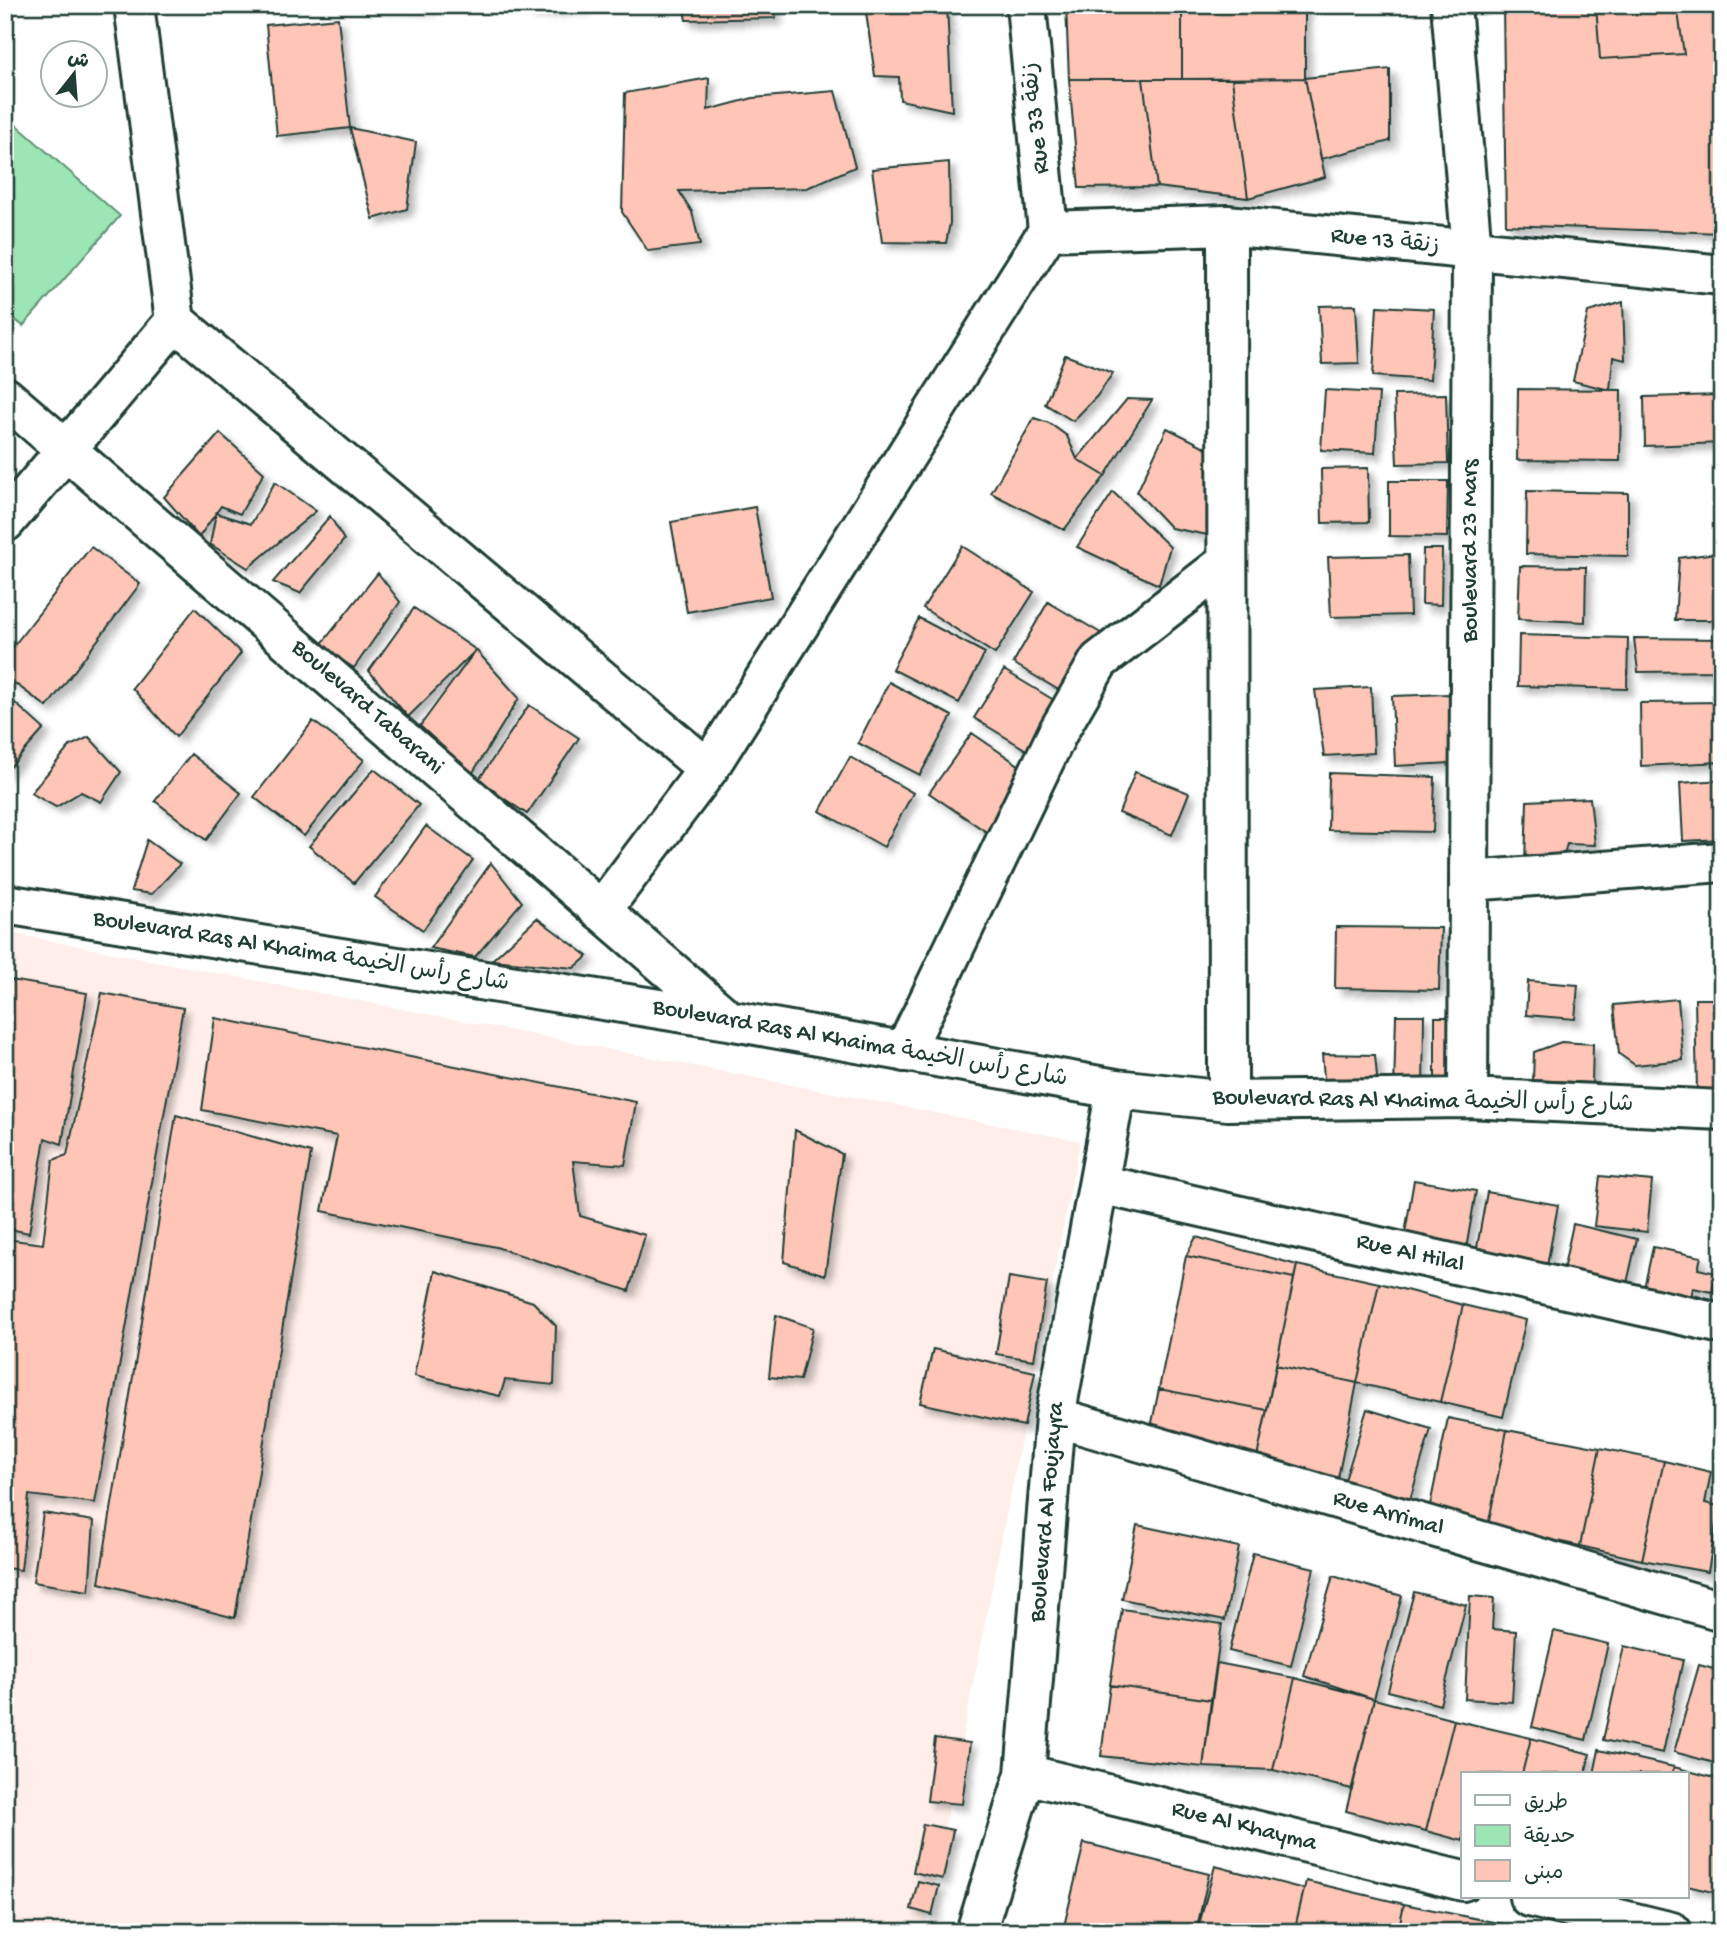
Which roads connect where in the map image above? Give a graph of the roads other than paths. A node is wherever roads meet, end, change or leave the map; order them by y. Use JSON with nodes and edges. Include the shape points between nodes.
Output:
{"nodes":[{"id":1,"x":134,"y":5,"type":"edge"},
{"id":2,"x":1026,"y":5,"type":"edge"},
{"id":3,"x":1451,"y":5,"type":"edge"},
{"id":4,"x":1227,"y":225,"type":"junction"},
{"id":5,"x":1048,"y":231,"type":"junction"},
{"id":6,"x":1472,"y":251,"type":"junction"},
{"id":7,"x":1722,"y":275,"type":"edge"},
{"id":8,"x":175,"y":321,"type":"junction"},
{"id":9,"x":5,"y":397,"type":"edge"},
{"id":10,"x":66,"y":449,"type":"junction"},
{"id":11,"x":5,"y":523,"type":"edge"},
{"id":12,"x":1227,"y":562,"type":"junction"},
{"id":13,"x":708,"y":769,"type":"junction"},
{"id":14,"x":1722,"y":862,"type":"edge"},
{"id":15,"x":1469,"y":881,"type":"junction"},
{"id":16,"x":5,"y":904,"type":"edge"},
{"id":17,"x":601,"y":911,"type":"junction"},
{"id":18,"x":728,"y":1020,"type":"junction"},
{"id":19,"x":904,"y":1052,"type":"junction"},
{"id":20,"x":1116,"y":1089,"type":"junction"},
{"id":21,"x":1468,"y":1098,"type":"junction"},
{"id":22,"x":1228,"y":1101,"type":"junction"},
{"id":23,"x":1722,"y":1110,"type":"edge"},
{"id":24,"x":1099,"y":1184,"type":"junction"},
{"id":25,"x":1722,"y":1324,"type":"edge"},
{"id":26,"x":1055,"y":1417,"type":"junction"},
{"id":27,"x":1722,"y":1611,"type":"edge"},
{"id":28,"x":1025,"y":1774,"type":"junction"},
{"id":29,"x":1461,"y":1881,"type":"edge"},
{"id":30,"x":1533,"y":1898,"type":"edge"},
{"id":31,"x":976,"y":1932,"type":"edge"},
{"id":32,"x":1672,"y":1932,"type":"edge"}],
"edges":[{"from":1,"to":8,"type":"street"},
{"from":2,"to":5,"type":"street","name":"Rue 33 زنقة"},
{"from":3,"to":6,"type":"street","name":"Boulevard 23 Mars"},
{"from":4,"to":5,"type":"street","name":"Rue 13 زنقة"},
{"from":4,"to":6,"type":"street","name":"Rue 13 زنقة"},
{"from":4,"to":12,"type":"street"},
{"from":5,"to":13,"type":"street"},
{"from":6,"to":7,"type":"street","name":"Rue 13 زنقة"},
{"from":6,"to":15,"type":"street","name":"Boulevard 23 Mars"},
{"from":8,"to":10,"type":"street"},
{"from":8,"to":13,"type":"street"},
{"from":9,"to":10,"type":"street","name":"Boulevard Tabarani"},
{"from":10,"to":11,"type":"street"},
{"from":10,"to":17,"type":"street","name":"Boulevard Tabarani"},
{"from":12,"to":19,"type":"street","via":[[1099,661],[1058,732]]},
{"from":12,"to":22,"type":"street"},
{"from":13,"to":17,"type":"street"},
{"from":14,"to":15,"type":"street"},
{"from":15,"to":21,"type":"street","name":"Boulevard 23 Mars"},
{"from":16,"to":18,"type":"street","name":"Boulevard Ras Al Khaima شارع رأس الخيمة"},
{"from":17,"to":18,"type":"street","name":"Boulevard Tabarani"},
{"from":18,"to":19,"type":"street","name":"Boulevard Ras Al Khaima شارع رأس الخيمة"},
{"from":19,"to":20,"type":"street","name":"Boulevard Ras Al Khaima شارع رأس الخيمة"},
{"from":20,"to":22,"type":"street","name":"Boulevard Ras Al Khaima شارع رأس الخيمة"},
{"from":20,"to":24,"type":"street","name":"Boulevard Al Foujayra"},
{"from":21,"to":22,"type":"street","name":"Boulevard Ras Al Khaima شارع رأس الخيمة"},
{"from":21,"to":23,"type":"street","name":"Boulevard Ras Al Khaima شارع رأس الخيمة"},
{"from":24,"to":25,"type":"street","name":"Rue Al Hilal"},
{"from":24,"to":26,"type":"street","name":"Boulevard Al Foujayra"},
{"from":26,"to":27,"type":"street","name":"Rue Arrimal"},
{"from":26,"to":28,"type":"street","name":"Boulevard Al Foujayra"},
{"from":28,"to":29,"type":"street","name":"Rue Al Khayma"},
{"from":28,"to":31,"type":"street","name":"Boulevard Al Foujayra"},
{"from":30,"to":32,"type":"street"}]}
